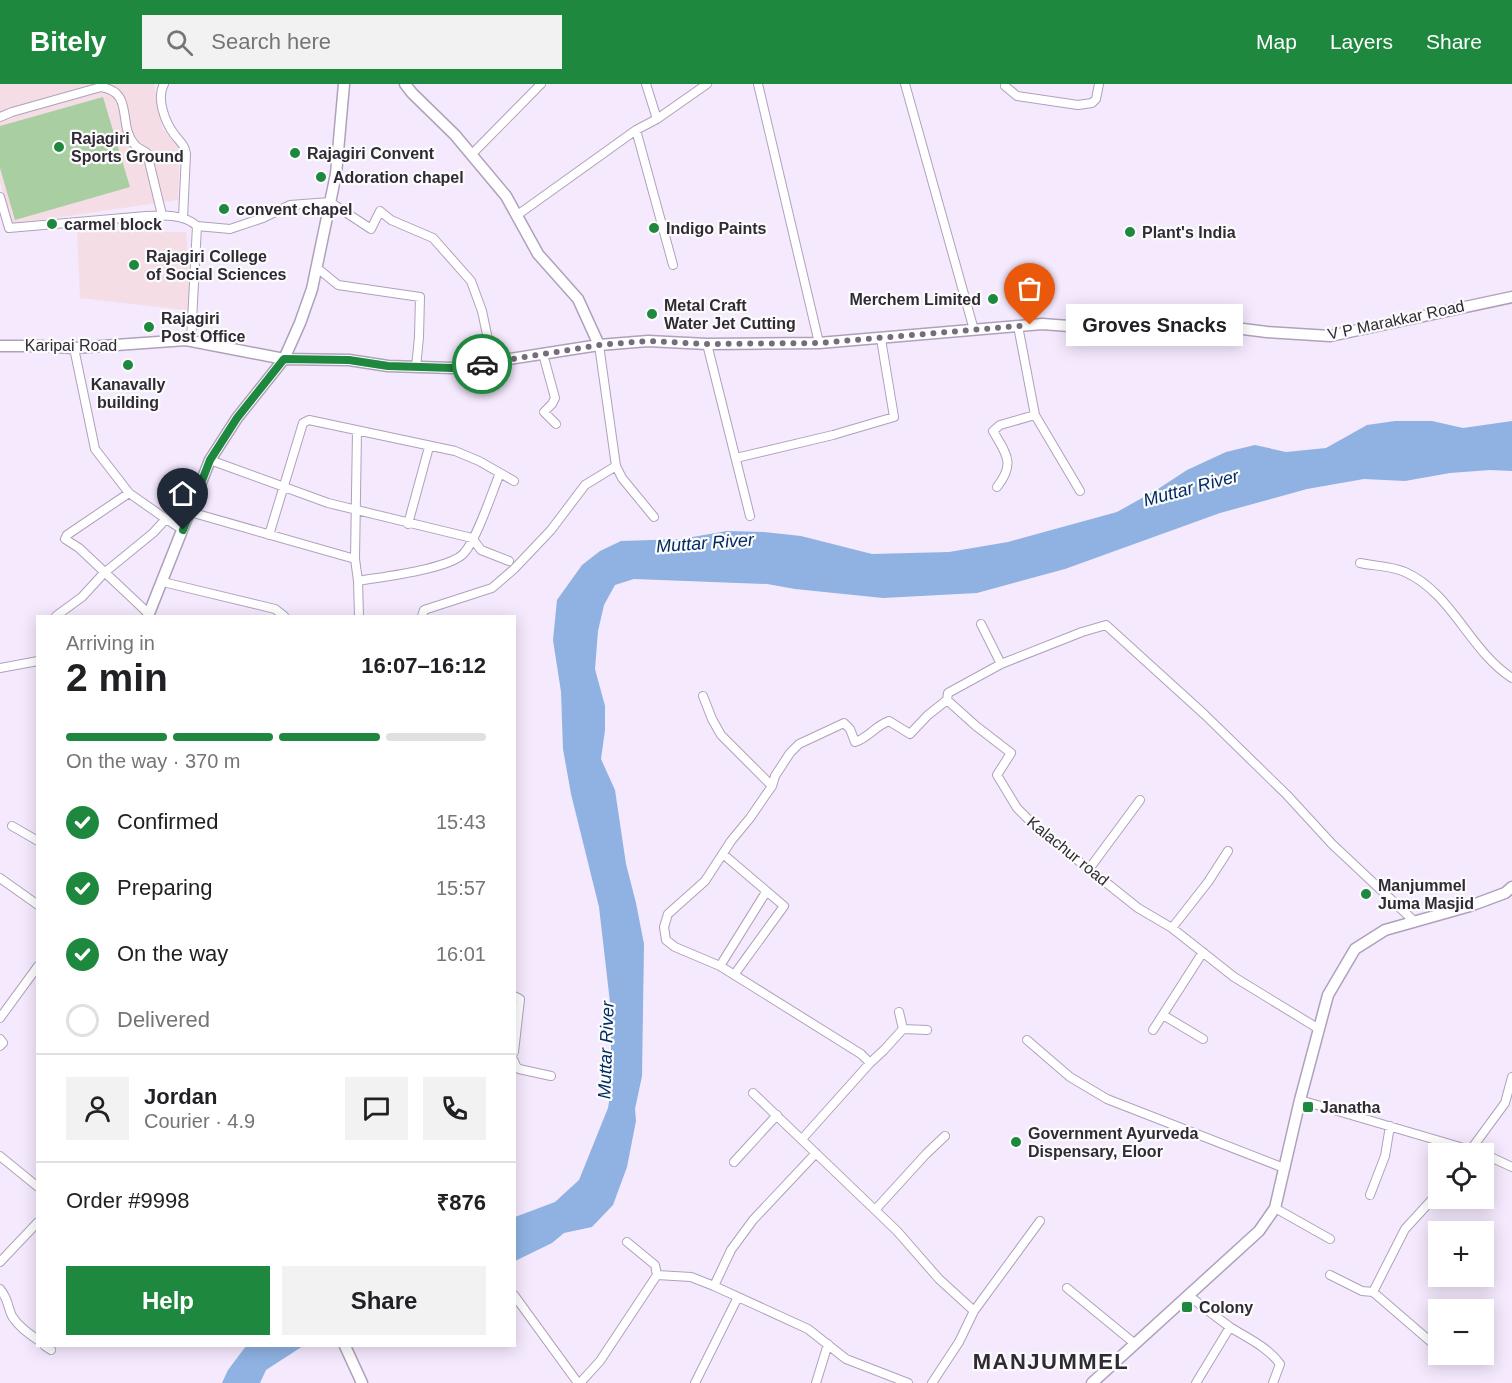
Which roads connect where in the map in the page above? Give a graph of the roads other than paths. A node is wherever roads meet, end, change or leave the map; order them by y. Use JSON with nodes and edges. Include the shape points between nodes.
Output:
{"nodes":[{"id":1,"x":164,"y":84,"type":"edge"},
{"id":2,"x":344,"y":84,"type":"edge"},
{"id":3,"x":405,"y":84,"type":"edge"},
{"id":4,"x":541,"y":84,"type":"edge"},
{"id":5,"x":645,"y":84,"type":"edge"},
{"id":6,"x":706,"y":84,"type":"edge"},
{"id":7,"x":758,"y":84,"type":"edge"},
{"id":8,"x":905,"y":84,"type":"edge"},
{"id":9,"x":1099,"y":84,"type":"edge"},
{"id":10,"x":1005,"y":86,"type":"dead end"},
{"id":11,"x":0,"y":117,"type":"edge"},
{"id":12,"x":657,"y":119,"type":"junction"},
{"id":13,"x":636,"y":130,"type":"junction"},
{"id":14,"x":472,"y":154,"type":"junction"},
{"id":15,"x":0,"y":197,"type":"edge"},
{"id":16,"x":330,"y":202,"type":"junction"},
{"id":17,"x":162,"y":215,"type":"junction"},
{"id":18,"x":516,"y":216,"type":"junction"},
{"id":19,"x":183,"y":218,"type":"junction"},
{"id":20,"x":197,"y":226,"type":"junction"},
{"id":21,"x":673,"y":265,"type":"dead end"},
{"id":22,"x":316,"y":267,"type":"junction"},
{"id":23,"x":1512,"y":297,"type":"edge"},
{"id":24,"x":1018,"y":326,"type":"junction"},
{"id":25,"x":974,"y":330,"type":"junction"},
{"id":26,"x":880,"y":339,"type":"junction"},
{"id":27,"x":191,"y":340,"type":"junction"},
{"id":28,"x":819,"y":343,"type":"junction"},
{"id":29,"x":707,"y":344,"type":"junction"},
{"id":30,"x":599,"y":345,"type":"junction"},
{"id":31,"x":0,"y":346,"type":"edge"},
{"id":32,"x":74,"y":348,"type":"junction"},
{"id":33,"x":543,"y":354,"type":"junction"},
{"id":34,"x":284,"y":359,"type":"junction"},
{"id":35,"x":493,"y":363,"type":"junction"},
{"id":36,"x":416,"y":367,"type":"junction"},
{"id":37,"x":1035,"y":415,"type":"junction"},
{"id":38,"x":556,"y":424,"type":"dead end"},
{"id":39,"x":357,"y":432,"type":"junction"},
{"id":40,"x":429,"y":447,"type":"junction"},
{"id":41,"x":736,"y":458,"type":"junction"},
{"id":42,"x":210,"y":460,"type":"junction"},
{"id":43,"x":616,"y":466,"type":"junction"},
{"id":44,"x":500,"y":473,"type":"junction"},
{"id":45,"x":514,"y":482,"type":"dead end"},
{"id":46,"x":998,"y":487,"type":"dead end"},
{"id":47,"x":284,"y":489,"type":"junction"},
{"id":48,"x":1080,"y":491,"type":"dead end"},
{"id":49,"x":129,"y":493,"type":"junction"},
{"id":50,"x":357,"y":510,"type":"junction"},
{"id":51,"x":190,"y":513,"type":"junction"},
{"id":52,"x":750,"y":516,"type":"dead end"},
{"id":53,"x":654,"y":517,"type":"dead end"},
{"id":54,"x":166,"y":519,"type":"junction"},
{"id":55,"x":408,"y":524,"type":"junction"},
{"id":56,"x":183,"y":530,"type":"junction"},
{"id":57,"x":269,"y":535,"type":"junction"},
{"id":58,"x":472,"y":538,"type":"junction"},
{"id":59,"x":355,"y":559,"type":"junction"},
{"id":60,"x":510,"y":561,"type":"dead end"},
{"id":61,"x":1360,"y":563,"type":"dead end"},
{"id":62,"x":104,"y":573,"type":"junction"},
{"id":63,"x":358,"y":581,"type":"junction"},
{"id":64,"x":163,"y":582,"type":"junction"},
{"id":65,"x":57,"y":615,"type":"edge"},
{"id":66,"x":148,"y":615,"type":"edge"},
{"id":67,"x":149,"y":615,"type":"edge"},
{"id":68,"x":283,"y":615,"type":"edge"},
{"id":69,"x":359,"y":615,"type":"edge"},
{"id":70,"x":422,"y":615,"type":"edge"},
{"id":71,"x":981,"y":624,"type":"dead end"},
{"id":72,"x":36,"y":661,"type":"edge"},
{"id":73,"x":1001,"y":664,"type":"junction"},
{"id":74,"x":0,"y":668,"type":"edge"},
{"id":75,"x":1512,"y":678,"type":"edge"},
{"id":76,"x":703,"y":696,"type":"dead end"},
{"id":77,"x":947,"y":700,"type":"junction"},
{"id":78,"x":772,"y":786,"type":"junction"},
{"id":79,"x":1140,"y":801,"type":"dead end"},
{"id":80,"x":12,"y":826,"type":"dead end"},
{"id":81,"x":36,"y":841,"type":"edge"},
{"id":82,"x":1228,"y":851,"type":"dead end"},
{"id":83,"x":723,"y":854,"type":"junction"},
{"id":84,"x":1089,"y":869,"type":"junction"},
{"id":85,"x":0,"y":878,"type":"edge"},
{"id":86,"x":1512,"y":886,"type":"edge"},
{"id":87,"x":766,"y":892,"type":"junction"},
{"id":88,"x":36,"y":904,"type":"edge"},
{"id":89,"x":1415,"y":922,"type":"junction"},
{"id":90,"x":1172,"y":928,"type":"junction"},
{"id":91,"x":1203,"y":952,"type":"junction"},
{"id":92,"x":720,"y":966,"type":"junction"},
{"id":93,"x":36,"y":969,"type":"edge"},
{"id":94,"x":734,"y":975,"type":"junction"},
{"id":95,"x":516,"y":997,"type":"edge"},
{"id":96,"x":899,"y":1012,"type":"dead end"},
{"id":97,"x":1163,"y":1015,"type":"junction"},
{"id":98,"x":0,"y":1018,"type":"edge"},
{"id":99,"x":903,"y":1029,"type":"junction"},
{"id":100,"x":1319,"y":1029,"type":"junction"},
{"id":101,"x":927,"y":1030,"type":"dead end"},
{"id":102,"x":1153,"y":1030,"type":"dead end"},
{"id":103,"x":516,"y":1034,"type":"edge"},
{"id":104,"x":0,"y":1039,"type":"edge"},
{"id":105,"x":1203,"y":1039,"type":"dead end"},
{"id":106,"x":1027,"y":1040,"type":"dead end"},
{"id":107,"x":0,"y":1046,"type":"edge"},
{"id":108,"x":870,"y":1063,"type":"junction"},
{"id":109,"x":516,"y":1066,"type":"edge"},
{"id":110,"x":551,"y":1076,"type":"dead end"},
{"id":111,"x":1512,"y":1077,"type":"edge"},
{"id":112,"x":753,"y":1093,"type":"dead end"},
{"id":113,"x":1300,"y":1100,"type":"junction"},
{"id":114,"x":777,"y":1115,"type":"junction"},
{"id":115,"x":1390,"y":1126,"type":"junction"},
{"id":116,"x":945,"y":1136,"type":"dead end"},
{"id":117,"x":802,"y":1139,"type":"junction"},
{"id":118,"x":1445,"y":1143,"type":"edge"},
{"id":119,"x":1473,"y":1143,"type":"edge"},
{"id":120,"x":816,"y":1153,"type":"junction"},
{"id":121,"x":0,"y":1156,"type":"edge"},
{"id":122,"x":1494,"y":1159,"type":"edge"},
{"id":123,"x":734,"y":1162,"type":"dead end"},
{"id":124,"x":1512,"y":1167,"type":"edge"},
{"id":125,"x":1284,"y":1168,"type":"junction"},
{"id":126,"x":36,"y":1185,"type":"edge"},
{"id":127,"x":1370,"y":1195,"type":"dead end"},
{"id":128,"x":1428,"y":1204,"type":"edge"},
{"id":129,"x":1275,"y":1208,"type":"junction"},
{"id":130,"x":875,"y":1210,"type":"junction"},
{"id":131,"x":1040,"y":1221,"type":"dead end"},
{"id":132,"x":36,"y":1224,"type":"edge"},
{"id":133,"x":1330,"y":1239,"type":"dead end"},
{"id":134,"x":627,"y":1242,"type":"dead end"},
{"id":135,"x":0,"y":1262,"type":"edge"},
{"id":136,"x":657,"y":1275,"type":"junction"},
{"id":137,"x":1330,"y":1275,"type":"dead end"},
{"id":138,"x":714,"y":1286,"type":"junction"},
{"id":139,"x":1067,"y":1288,"type":"dead end"},
{"id":140,"x":0,"y":1289,"type":"edge"},
{"id":141,"x":1373,"y":1292,"type":"junction"},
{"id":142,"x":1188,"y":1295,"type":"junction"},
{"id":143,"x":738,"y":1297,"type":"junction"},
{"id":144,"x":516,"y":1298,"type":"edge"},
{"id":145,"x":974,"y":1311,"type":"junction"},
{"id":146,"x":1230,"y":1327,"type":"junction"},
{"id":147,"x":36,"y":1338,"type":"edge"},
{"id":148,"x":1428,"y":1339,"type":"edge"},
{"id":149,"x":1134,"y":1343,"type":"junction"},
{"id":150,"x":828,"y":1344,"type":"junction"},
{"id":151,"x":345,"y":1347,"type":"edge"},
{"id":152,"x":937,"y":1382,"type":"edge"},
{"id":153,"x":362,"y":1383,"type":"edge"},
{"id":154,"x":579,"y":1383,"type":"edge"},
{"id":155,"x":695,"y":1383,"type":"edge"},
{"id":156,"x":816,"y":1383,"type":"edge"},
{"id":157,"x":908,"y":1383,"type":"edge"},
{"id":158,"x":1092,"y":1383,"type":"edge"},
{"id":159,"x":1196,"y":1383,"type":"edge"},
{"id":160,"x":1273,"y":1383,"type":"edge"}],
"edges":[{"from":1,"to":19,"type":"street","via":[[160,90],[165,117],[185,146]]},
{"from":2,"to":16,"type":"street"},
{"from":3,"to":14,"type":"street"},
{"from":4,"to":14,"type":"street"},
{"from":5,"to":12,"type":"street"},
{"from":6,"to":12,"type":"street"},
{"from":7,"to":28,"type":"street"},
{"from":8,"to":25,"type":"street"},
{"from":9,"to":10,"type":"street","via":[[1096,99],[1078,105],[1017,96]]},
{"from":11,"to":17,"type":"street","via":[[101,87],[109,88],[121,99],[134,144],[147,153]]},
{"from":12,"to":13,"type":"street"},
{"from":13,"to":18,"type":"street"},
{"from":13,"to":21,"type":"street"},
{"from":14,"to":18,"type":"street","via":[[506,196]]},
{"from":15,"to":17,"type":"street","via":[[9,228]]},
{"from":16,"to":20,"type":"street","via":[[290,205],[230,229]]},
{"from":16,"to":22,"type":"street"},
{"from":16,"to":35,"type":"street","via":[[371,229],[380,211],[391,220],[433,238],[471,281]]},
{"from":17,"to":19,"type":"street"},
{"from":18,"to":30,"type":"street","via":[[538,254],[578,299]]},
{"from":19,"to":20,"type":"street"},
{"from":20,"to":27,"type":"street"},
{"from":22,"to":34,"type":"street","via":[[312,289]]},
{"from":22,"to":36,"type":"street","via":[[338,285],[420,297]]},
{"from":23,"to":24,"type":"street","name":"V P Marakkar Road","via":[[1330,336],[1219,326],[1137,331],[1042,324]]},
{"from":24,"to":25,"type":"street","name":"V P Marakkar Road"},
{"from":24,"to":37,"type":"street"},
{"from":25,"to":26,"type":"street","name":"V P Marakkar Road"},
{"from":26,"to":28,"type":"street","name":"V P Marakkar Road"},
{"from":26,"to":41,"type":"street","via":[[894,417]]},
{"from":27,"to":32,"type":"street","name":"Karipai Road"},
{"from":27,"to":34,"type":"street","name":"Karipai Road"},
{"from":28,"to":29,"type":"street","name":"V P Marakkar Road"},
{"from":29,"to":30,"type":"street","name":"V P Marakkar Road","via":[[648,341]]},
{"from":29,"to":41,"type":"street"},
{"from":30,"to":33,"type":"street","name":"V P Marakkar Road"},
{"from":30,"to":43,"type":"street"},
{"from":31,"to":32,"type":"street","name":"Karipai Road"},
{"from":32,"to":49,"type":"street","via":[[93,444]]},
{"from":33,"to":35,"type":"street","name":"Karipai Road"},
{"from":33,"to":38,"type":"street","via":[[555,398],[544,411]]},
{"from":34,"to":36,"type":"street","name":"Karipai Road"},
{"from":34,"to":42,"type":"street","via":[[237,418]]},
{"from":35,"to":36,"type":"street","name":"Karipai Road"},
{"from":37,"to":46,"type":"street","via":[[1000,425],[993,431],[1008,457],[1007,474]]},
{"from":37,"to":48,"type":"street"},
{"from":39,"to":40,"type":"street"},
{"from":39,"to":47,"type":"street","via":[[309,420],[303,423]]},
{"from":39,"to":50,"type":"street"},
{"from":40,"to":44,"type":"street","via":[[455,452]]},
{"from":40,"to":55,"type":"street"},
{"from":41,"to":52,"type":"street"},
{"from":42,"to":47,"type":"street"},
{"from":42,"to":51,"type":"street"},
{"from":43,"to":53,"type":"street"},
{"from":43,"to":70,"type":"street","via":[[585,485],[551,530],[492,588],[424,610]]},
{"from":44,"to":45,"type":"street"},
{"from":44,"to":58,"type":"street"},
{"from":47,"to":50,"type":"street"},
{"from":47,"to":57,"type":"street"},
{"from":49,"to":54,"type":"street"},
{"from":49,"to":62,"type":"street","via":[[65,539]]},
{"from":50,"to":55,"type":"street"},
{"from":50,"to":59,"type":"street"},
{"from":51,"to":56,"type":"street"},
{"from":51,"to":57,"type":"street"},
{"from":54,"to":56,"type":"street"},
{"from":54,"to":62,"type":"street"},
{"from":55,"to":58,"type":"street"},
{"from":56,"to":64,"type":"street"},
{"from":57,"to":59,"type":"street"},
{"from":58,"to":60,"type":"street","via":[[481,550]]},
{"from":58,"to":63,"type":"street","via":[[464,554],[453,561]]},
{"from":59,"to":63,"type":"street"},
{"from":61,"to":75,"type":"street","via":[[1403,571],[1422,581]]},
{"from":62,"to":65,"type":"street","via":[[82,597]]},
{"from":62,"to":66,"type":"street"},
{"from":63,"to":69,"type":"street"},
{"from":64,"to":67,"type":"street"},
{"from":64,"to":68,"type":"street","via":[[275,609]]},
{"from":71,"to":73,"type":"street"},
{"from":72,"to":74,"type":"street"},
{"from":73,"to":77,"type":"street","via":[[948,693]]},
{"from":73,"to":89,"type":"street","via":[[1106,625],[1253,761],[1332,844]]},
{"from":76,"to":78,"type":"street","via":[[721,735]]},
{"from":77,"to":78,"type":"street","via":[[910,734],[889,721],[855,742],[844,723],[825,730],[790,753]]},
{"from":77,"to":84,"type":"street","name":"Kalachur road","via":[[1011,753],[997,775],[1017,808]]},
{"from":78,"to":83,"type":"street"},
{"from":79,"to":84,"type":"street"},
{"from":80,"to":81,"type":"street"},
{"from":82,"to":90,"type":"street"},
{"from":83,"to":87,"type":"street"},
{"from":83,"to":92,"type":"street","via":[[705,881],[668,914],[664,927],[666,940],[675,947]]},
{"from":84,"to":90,"type":"street","name":"Kalachur road","via":[[1138,908]]},
{"from":85,"to":88,"type":"street"},
{"from":86,"to":89,"type":"street","via":[[1505,893],[1470,906]]},
{"from":87,"to":92,"type":"street"},
{"from":87,"to":94,"type":"street","via":[[784,906]]},
{"from":89,"to":100,"type":"street","via":[[1385,930],[1355,949],[1328,995]]},
{"from":90,"to":91,"type":"street","name":"Kalachur road"},
{"from":91,"to":97,"type":"street"},
{"from":91,"to":100,"type":"street","name":"Kalachur road","via":[[1234,977]]},
{"from":92,"to":94,"type":"street"},
{"from":93,"to":98,"type":"street"},
{"from":94,"to":108,"type":"street"},
{"from":95,"to":103,"type":"street","via":[[520,999]]},
{"from":96,"to":99,"type":"street"},
{"from":97,"to":102,"type":"street"},
{"from":97,"to":105,"type":"street"},
{"from":99,"to":101,"type":"street"},
{"from":99,"to":108,"type":"street"},
{"from":100,"to":113,"type":"street"},
{"from":104,"to":107,"type":"street"},
{"from":106,"to":125,"type":"street","via":[[1070,1077],[1107,1099]]},
{"from":108,"to":117,"type":"street"},
{"from":109,"to":110,"type":"street"},
{"from":111,"to":119,"type":"street","via":[[1505,1103]]},
{"from":112,"to":114,"type":"street"},
{"from":113,"to":115,"type":"street"},
{"from":113,"to":125,"type":"street"},
{"from":114,"to":117,"type":"street"},
{"from":114,"to":123,"type":"street"},
{"from":115,"to":118,"type":"street"},
{"from":115,"to":127,"type":"street","via":[[1385,1156]]},
{"from":116,"to":130,"type":"street"},
{"from":117,"to":120,"type":"street"},
{"from":120,"to":130,"type":"street"},
{"from":120,"to":138,"type":"street","via":[[753,1220],[731,1250]]},
{"from":121,"to":126,"type":"street"},
{"from":122,"to":124,"type":"street"},
{"from":125,"to":129,"type":"street"},
{"from":128,"to":141,"type":"street","via":[[1405,1229]]},
{"from":129,"to":133,"type":"street"},
{"from":129,"to":142,"type":"street","via":[[1259,1231]]},
{"from":130,"to":145,"type":"street"},
{"from":131,"to":145,"type":"street"},
{"from":132,"to":135,"type":"street"},
{"from":134,"to":136,"type":"street","via":[[655,1265]]},
{"from":136,"to":138,"type":"street","via":[[691,1277]]},
{"from":136,"to":154,"type":"street","via":[[600,1361]]},
{"from":137,"to":141,"type":"street","via":[[1362,1291]]},
{"from":138,"to":143,"type":"street"},
{"from":139,"to":149,"type":"street"},
{"from":140,"to":147,"type":"street","via":[[15,1320]]},
{"from":141,"to":148,"type":"street"},
{"from":142,"to":146,"type":"street"},
{"from":142,"to":149,"type":"street"},
{"from":143,"to":150,"type":"street","via":[[808,1329]]},
{"from":143,"to":155,"type":"street"},
{"from":144,"to":154,"type":"street"},
{"from":145,"to":152,"type":"street"},
{"from":146,"to":159,"type":"street"},
{"from":146,"to":160,"type":"street","via":[[1278,1361]]},
{"from":149,"to":158,"type":"street"},
{"from":150,"to":156,"type":"street"},
{"from":150,"to":157,"type":"street","via":[[846,1359]]},
{"from":151,"to":153,"type":"street"}]}
